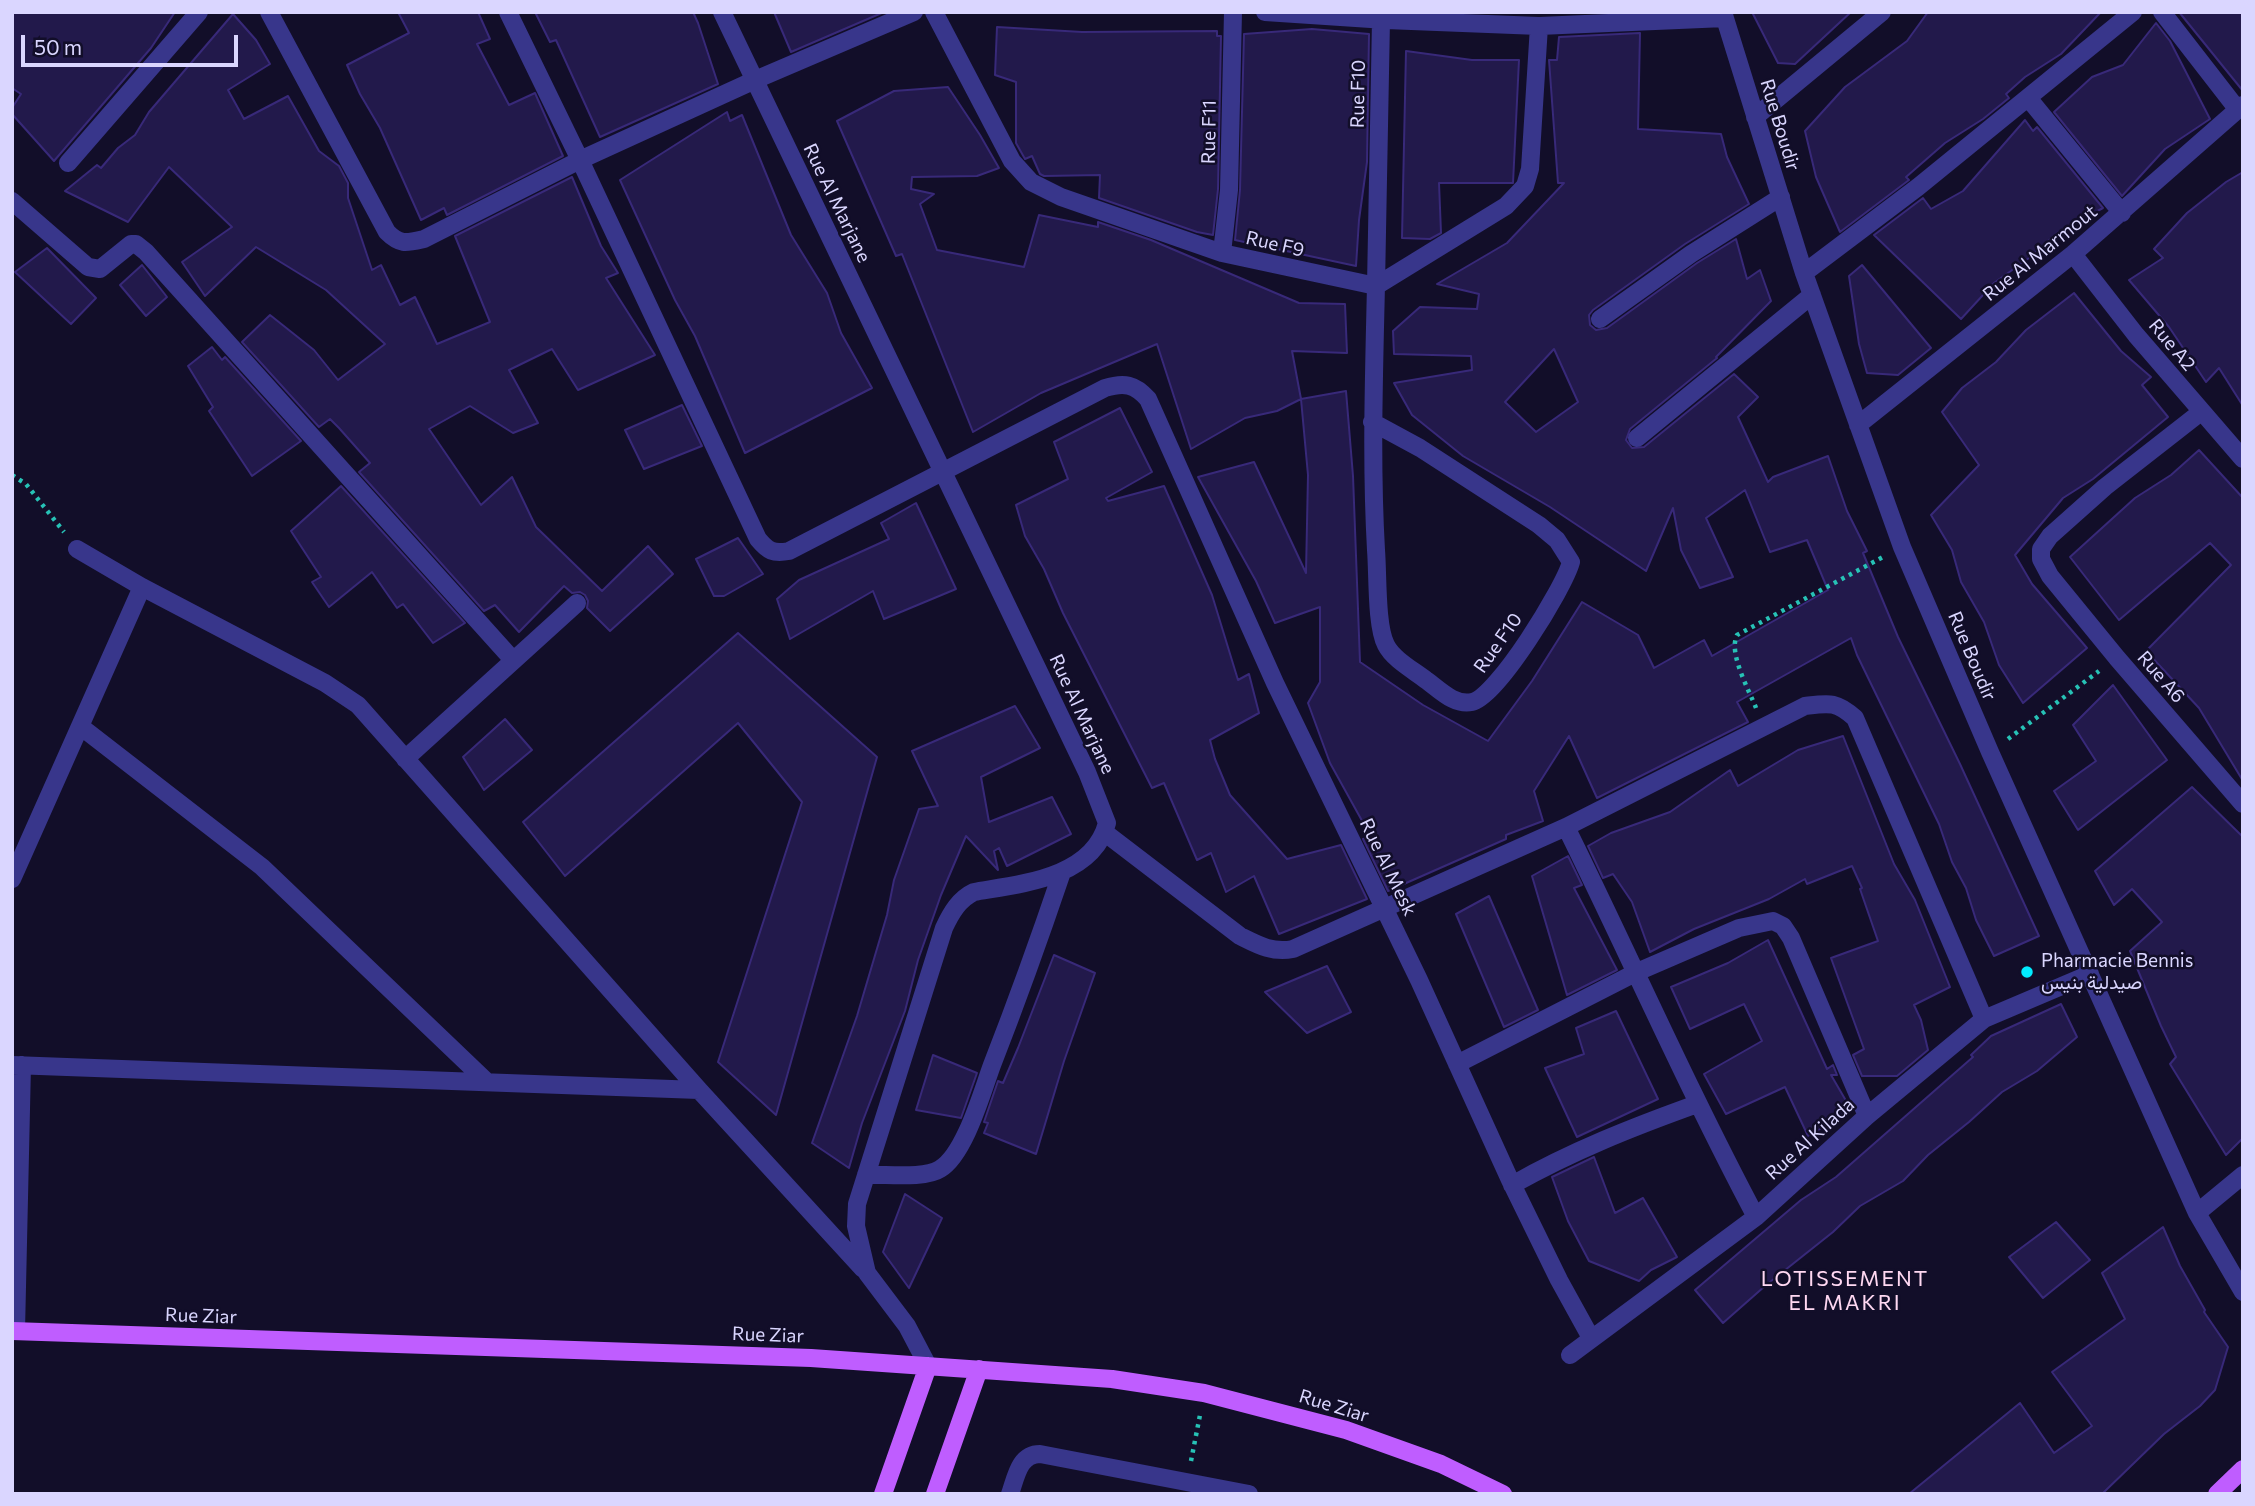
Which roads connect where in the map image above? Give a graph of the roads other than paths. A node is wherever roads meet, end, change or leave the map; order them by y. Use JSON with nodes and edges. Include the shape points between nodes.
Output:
{"nodes":[{"id":1,"x":199,"y":12,"type":"edge"},
{"id":2,"x":269,"y":12,"type":"edge"},
{"id":3,"x":508,"y":12,"type":"edge"},
{"id":4,"x":722,"y":12,"type":"edge"},
{"id":5,"x":914,"y":12,"type":"edge"},
{"id":6,"x":934,"y":12,"type":"edge"},
{"id":7,"x":1233,"y":12,"type":"edge"},
{"id":8,"x":1265,"y":12,"type":"edge"},
{"id":9,"x":1882,"y":12,"type":"edge"},
{"id":10,"x":2133,"y":12,"type":"edge"},
{"id":11,"x":2162,"y":12,"type":"edge"},
{"id":12,"x":1724,"y":15,"type":"edge"},
{"id":13,"x":1381,"y":20,"type":"junction"},
{"id":14,"x":1539,"y":26,"type":"junction"},
{"id":15,"x":755,"y":80,"type":"junction"},
{"id":16,"x":2029,"y":99,"type":"junction"},
{"id":17,"x":2240,"y":108,"type":"edge"},
{"id":18,"x":1755,"y":117,"type":"junction"},
{"id":19,"x":580,"y":160,"type":"junction"},
{"id":20,"x":68,"y":163,"type":"dead end"},
{"id":21,"x":1781,"y":197,"type":"junction"},
{"id":22,"x":12,"y":201,"type":"edge"},
{"id":23,"x":2122,"y":213,"type":"junction"},
{"id":24,"x":1222,"y":253,"type":"junction"},
{"id":25,"x":2073,"y":254,"type":"junction"},
{"id":26,"x":1804,"y":273,"type":"junction"},
{"id":27,"x":1376,"y":286,"type":"junction"},
{"id":28,"x":1812,"y":295,"type":"junction"},
{"id":29,"x":1600,"y":319,"type":"dead end"},
{"id":30,"x":2201,"y":412,"type":"junction"},
{"id":31,"x":1372,"y":422,"type":"junction"},
{"id":32,"x":1858,"y":425,"type":"junction"},
{"id":33,"x":1637,"y":438,"type":"dead end"},
{"id":34,"x":2243,"y":459,"type":"edge"},
{"id":35,"x":942,"y":471,"type":"junction"},
{"id":36,"x":77,"y":549,"type":"road end"},
{"id":37,"x":142,"y":586,"type":"junction"},
{"id":38,"x":577,"y":603,"type":"dead end"},
{"id":39,"x":513,"y":660,"type":"junction"},
{"id":40,"x":80,"y":726,"type":"junction"},
{"id":41,"x":405,"y":759,"type":"junction"},
{"id":42,"x":2243,"y":804,"type":"edge"},
{"id":43,"x":1566,"y":827,"type":"junction"},
{"id":44,"x":1104,"y":832,"type":"junction"},
{"id":45,"x":1062,"y":872,"type":"junction"},
{"id":46,"x":12,"y":879,"type":"edge"},
{"id":47,"x":1384,"y":909,"type":"junction"},
{"id":48,"x":1637,"y":972,"type":"junction"},
{"id":49,"x":2090,"y":974,"type":"junction"},
{"id":50,"x":1984,"y":1018,"type":"junction"},
{"id":51,"x":1457,"y":1064,"type":"junction"},
{"id":52,"x":17,"y":1065,"type":"edge"},
{"id":53,"x":487,"y":1082,"type":"junction"},
{"id":54,"x":699,"y":1090,"type":"junction"},
{"id":55,"x":1697,"y":1104,"type":"junction"},
{"id":56,"x":1867,"y":1116,"type":"junction"},
{"id":57,"x":866,"y":1175,"type":"junction"},
{"id":58,"x":2243,"y":1175,"type":"edge"},
{"id":59,"x":1512,"y":1185,"type":"junction"},
{"id":60,"x":2197,"y":1213,"type":"junction"},
{"id":61,"x":1756,"y":1217,"type":"junction"},
{"id":62,"x":867,"y":1273,"type":"junction"},
{"id":63,"x":2243,"y":1292,"type":"edge"},
{"id":64,"x":14,"y":1331,"type":"edge"},
{"id":65,"x":1591,"y":1338,"type":"junction"},
{"id":66,"x":1570,"y":1355,"type":"dead end"},
{"id":67,"x":928,"y":1366,"type":"junction"},
{"id":68,"x":979,"y":1369,"type":"junction"},
{"id":69,"x":2243,"y":1469,"type":"edge"},
{"id":70,"x":1189,"y":1488,"type":"edge"},
{"id":71,"x":883,"y":1494,"type":"edge"},
{"id":72,"x":935,"y":1494,"type":"edge"},
{"id":73,"x":1010,"y":1494,"type":"edge"},
{"id":74,"x":1249,"y":1494,"type":"edge"},
{"id":75,"x":1503,"y":1494,"type":"edge"},
{"id":76,"x":2217,"y":1494,"type":"edge"}],
"edges":[{"from":1,"to":20,"type":"street"},
{"from":2,"to":19,"type":"street","via":[[395,241],[424,239]]},
{"from":3,"to":19,"type":"street"},
{"from":4,"to":15,"type":"street","name":"Rue Al Marjane"},
{"from":5,"to":15,"type":"street"},
{"from":6,"to":24,"type":"street","name":"Rue F9","via":[[1012,161],[1031,182],[1061,197]]},
{"from":7,"to":24,"type":"street","name":"Rue F11","via":[[1229,190]]},
{"from":8,"to":13,"type":"street"},
{"from":9,"to":18,"type":"street"},
{"from":10,"to":16,"type":"street"},
{"from":11,"to":17,"type":"street"},
{"from":12,"to":14,"type":"street"},
{"from":12,"to":18,"type":"street","name":"Rue Boudir"},
{"from":13,"to":14,"type":"street"},
{"from":13,"to":27,"type":"street","name":"Rue F10"},
{"from":14,"to":27,"type":"street","via":[[1525,186],[1506,206]]},
{"from":15,"to":19,"type":"street"},
{"from":15,"to":35,"type":"street","name":"Rue Al Marjane"},
{"from":16,"to":23,"type":"street"},
{"from":16,"to":26,"type":"street"},
{"from":17,"to":23,"type":"street","name":"Rue Al Marmout"},
{"from":18,"to":21,"type":"street","name":"Rue Boudir"},
{"from":19,"to":35,"type":"street","name":"Rue Al Mesk","via":[[767,550],[789,551]]},
{"from":21,"to":26,"type":"street","name":"Rue Boudir"},
{"from":21,"to":29,"type":"street"},
{"from":22,"to":39,"type":"street","via":[[88,267],[100,270],[131,244],[146,252]]},
{"from":23,"to":25,"type":"street","name":"Rue Al Marmout"},
{"from":24,"to":27,"type":"street","name":"Rue F9"},
{"from":25,"to":30,"type":"street","name":"Rue A2"},
{"from":25,"to":32,"type":"street","name":"Rue Al Marmout"},
{"from":26,"to":28,"type":"street","name":"Rue Boudir"},
{"from":27,"to":31,"type":"street","name":"Rue F10"},
{"from":28,"to":32,"type":"street","name":"Rue Boudir"},
{"from":28,"to":33,"type":"street"},
{"from":30,"to":34,"type":"street","name":"Rue A2"},
{"from":30,"to":42,"type":"street","name":"Rue A6","via":[[2105,487],[2050,536],[2041,553],[2050,576]]},
{"from":31,"to":31,"type":"street","name":"Rue F10","via":[[1374,517],[1385,644],[1455,702],[1480,699],[1524,644],[1571,562],[1557,540],[1539,525]]},
{"from":32,"to":49,"type":"street","name":"Rue Boudir","via":[[1902,547]]},
{"from":35,"to":44,"type":"street","name":"Rue Al Marjane","via":[[1087,772],[1106,820]]},
{"from":35,"to":47,"type":"street","name":"Rue Al Mesk","via":[[1117,384],[1139,390]]},
{"from":36,"to":37,"type":"street"},
{"from":37,"to":40,"type":"street"},
{"from":37,"to":41,"type":"street","via":[[325,683],[358,705]]},
{"from":38,"to":39,"type":"street"},
{"from":39,"to":41,"type":"street"},
{"from":40,"to":46,"type":"street"},
{"from":40,"to":53,"type":"street","via":[[262,867]]},
{"from":41,"to":54,"type":"street"},
{"from":43,"to":47,"type":"street"},
{"from":43,"to":48,"type":"street"},
{"from":43,"to":50,"type":"street","via":[[1805,706],[1838,705],[1855,718]]},
{"from":44,"to":45,"type":"street","via":[[1088,854]]},
{"from":44,"to":47,"type":"street","via":[[1206,912],[1264,948],[1293,949]]},
{"from":45,"to":57,"type":"street","via":[[974,892],[951,912]]},
{"from":45,"to":57,"type":"street","via":[[960,1145],[949,1162],[932,1174]]},
{"from":47,"to":51,"type":"street","name":"Rue Al Mesk"},
{"from":48,"to":51,"type":"street"},
{"from":48,"to":55,"type":"street"},
{"from":48,"to":56,"type":"street","via":[[1739,928],[1779,923],[1791,938]]},
{"from":49,"to":50,"type":"street","name":"Rue Al Kilada"},
{"from":49,"to":60,"type":"street","name":"Rue Boudir"},
{"from":50,"to":56,"type":"street","name":"Rue Al Kilada"},
{"from":51,"to":59,"type":"street","name":"Rue Al Mesk"},
{"from":52,"to":53,"type":"street"},
{"from":52,"to":64,"type":"street"},
{"from":53,"to":54,"type":"street"},
{"from":54,"to":62,"type":"street"},
{"from":55,"to":59,"type":"street","via":[[1559,1158]]},
{"from":55,"to":61,"type":"street"},
{"from":56,"to":61,"type":"street","name":"Rue Al Kilada"},
{"from":57,"to":62,"type":"street","via":[[855,1218]]},
{"from":58,"to":60,"type":"street"},
{"from":59,"to":65,"type":"street","name":"Rue Al Mesk"},
{"from":60,"to":63,"type":"street","name":"Rue Boudir"},
{"from":61,"to":65,"type":"street","name":"Rue Al Kilada"},
{"from":62,"to":67,"type":"street","via":[[907,1326]]},
{"from":64,"to":67,"type":"main road","name":"Rue Ziar","via":[[811,1358]]},
{"from":65,"to":66,"type":"street","name":"Rue Al Kilada"},
{"from":67,"to":68,"type":"main road","name":"Rue Ziar"},
{"from":67,"to":71,"type":"main road"},
{"from":68,"to":72,"type":"main road"},
{"from":68,"to":75,"type":"main road","name":"Rue Ziar","via":[[1112,1379],[1204,1393],[1346,1430],[1441,1464]]},
{"from":69,"to":76,"type":"main road"},
{"from":70,"to":73,"type":"street","via":[[1058,1456],[1031,1454],[1018,1469]]},
{"from":70,"to":74,"type":"street"}]}
